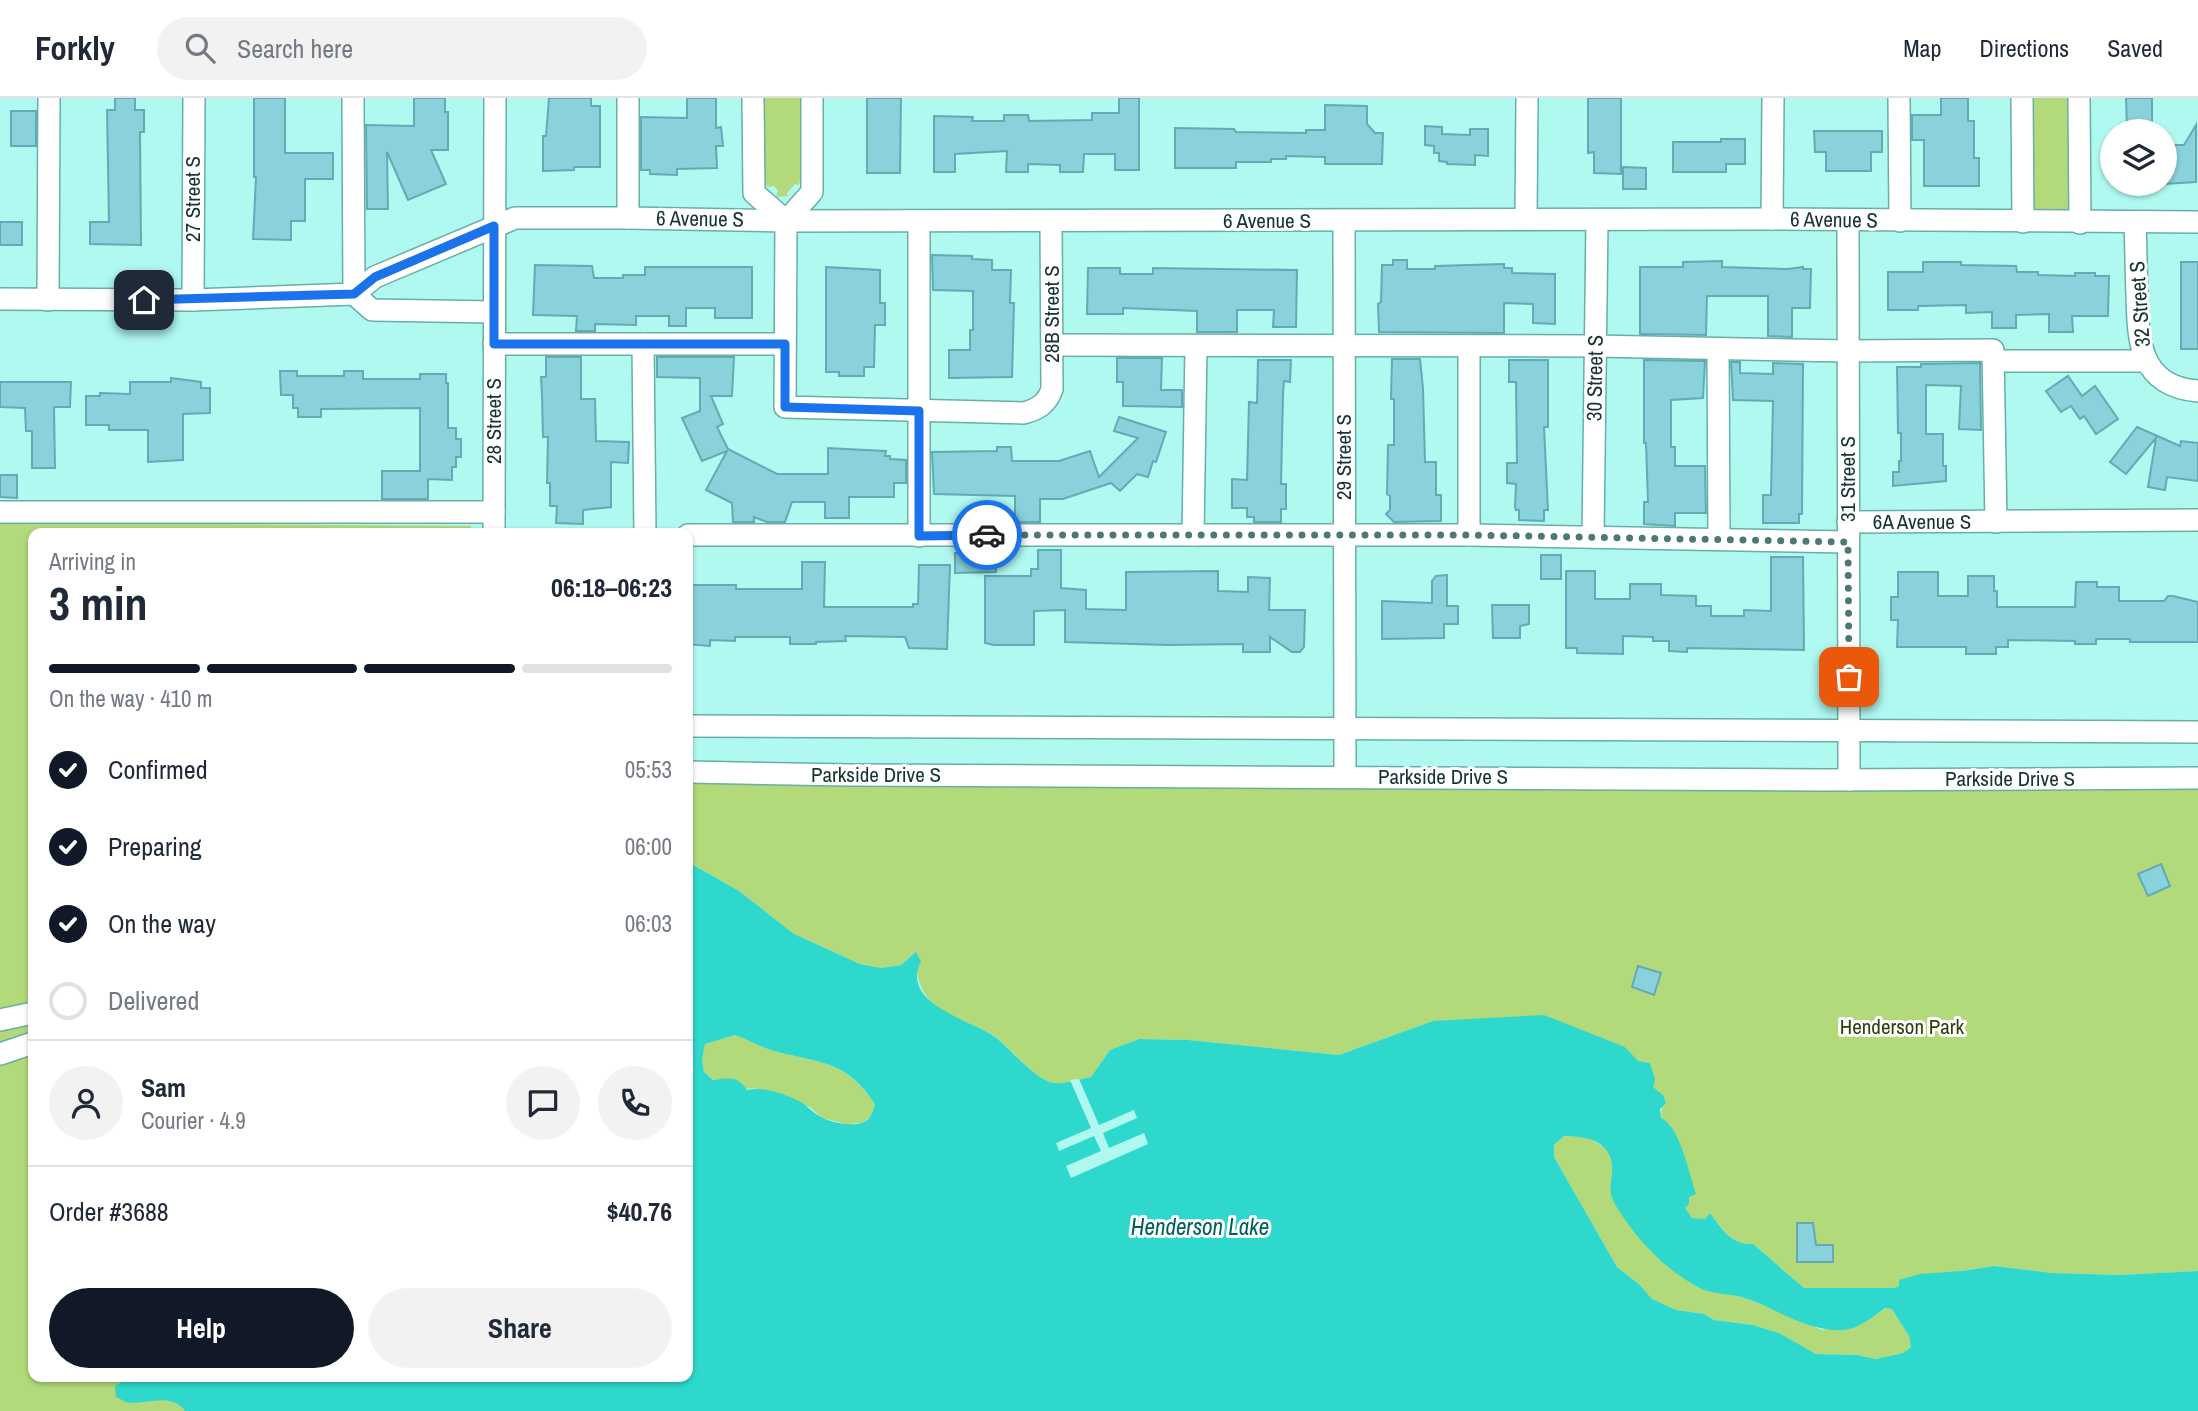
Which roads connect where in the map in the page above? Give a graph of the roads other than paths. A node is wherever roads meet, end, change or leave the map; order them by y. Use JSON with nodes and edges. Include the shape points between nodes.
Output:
{"nodes":[{"id":1,"x":49,"y":98,"type":"edge"},
{"id":2,"x":194,"y":98,"type":"edge"},
{"id":3,"x":353,"y":98,"type":"edge"},
{"id":4,"x":495,"y":98,"type":"edge"},
{"id":5,"x":628,"y":98,"type":"edge"},
{"id":6,"x":753,"y":98,"type":"edge"},
{"id":7,"x":812,"y":98,"type":"edge"},
{"id":8,"x":1527,"y":98,"type":"edge"},
{"id":9,"x":1773,"y":98,"type":"edge"},
{"id":10,"x":1899,"y":98,"type":"edge"},
{"id":11,"x":2022,"y":98,"type":"edge"},
{"id":12,"x":2080,"y":98,"type":"edge"},
{"id":13,"x":628,"y":218,"type":"junction"},
{"id":14,"x":1526,"y":219,"type":"junction"},
{"id":15,"x":1772,"y":219,"type":"junction"},
{"id":16,"x":1597,"y":220,"type":"junction"},
{"id":17,"x":786,"y":221,"type":"junction"},
{"id":18,"x":919,"y":221,"type":"junction"},
{"id":19,"x":1051,"y":221,"type":"junction"},
{"id":20,"x":1344,"y":221,"type":"junction"},
{"id":21,"x":1848,"y":221,"type":"junction"},
{"id":22,"x":1900,"y":221,"type":"junction"},
{"id":23,"x":2023,"y":222,"type":"junction"},
{"id":24,"x":2198,"y":222,"type":"edge"},
{"id":25,"x":2080,"y":223,"type":"junction"},
{"id":26,"x":2135,"y":223,"type":"junction"},
{"id":27,"x":494,"y":226,"type":"junction"},
{"id":28,"x":354,"y":294,"type":"junction"},
{"id":29,"x":0,"y":299,"type":"edge"},
{"id":30,"x":48,"y":300,"type":"junction"},
{"id":31,"x":193,"y":300,"type":"junction"},
{"id":32,"x":494,"y":312,"type":"junction"},
{"id":33,"x":494,"y":344,"type":"junction"},
{"id":34,"x":643,"y":344,"type":"junction"},
{"id":35,"x":785,"y":344,"type":"junction"},
{"id":36,"x":1052,"y":345,"type":"junction"},
{"id":37,"x":1595,"y":346,"type":"junction"},
{"id":38,"x":1196,"y":347,"type":"junction"},
{"id":39,"x":1344,"y":347,"type":"junction"},
{"id":40,"x":1469,"y":347,"type":"junction"},
{"id":41,"x":1718,"y":349,"type":"junction"},
{"id":42,"x":1847,"y":351,"type":"junction"},
{"id":43,"x":1993,"y":361,"type":"junction"},
{"id":44,"x":2146,"y":361,"type":"junction"},
{"id":45,"x":2198,"y":391,"type":"edge"},
{"id":46,"x":919,"y":411,"type":"junction"},
{"id":47,"x":0,"y":512,"type":"edge"},
{"id":48,"x":2198,"y":520,"type":"edge"},
{"id":49,"x":1996,"y":522,"type":"junction"},
{"id":50,"x":494,"y":523,"type":"edge"},
{"id":51,"x":645,"y":528,"type":"edge"},
{"id":52,"x":1848,"y":532,"type":"junction"},
{"id":53,"x":693,"y":535,"type":"edge"},
{"id":54,"x":1193,"y":535,"type":"junction"},
{"id":55,"x":1469,"y":535,"type":"junction"},
{"id":56,"x":919,"y":536,"type":"junction"},
{"id":57,"x":1344,"y":536,"type":"junction"},
{"id":58,"x":1593,"y":537,"type":"junction"},
{"id":59,"x":1719,"y":539,"type":"junction"},
{"id":60,"x":693,"y":726,"type":"edge"},
{"id":61,"x":1344,"y":730,"type":"junction"},
{"id":62,"x":1849,"y":732,"type":"junction"},
{"id":63,"x":2198,"y":732,"type":"edge"},
{"id":64,"x":693,"y":772,"type":"edge"},
{"id":65,"x":1345,"y":776,"type":"junction"},
{"id":66,"x":2198,"y":778,"type":"edge"},
{"id":67,"x":1849,"y":779,"type":"junction"},
{"id":68,"x":28,"y":1014,"type":"edge"},
{"id":69,"x":0,"y":1020,"type":"edge"},
{"id":70,"x":28,"y":1045,"type":"edge"},
{"id":71,"x":0,"y":1054,"type":"edge"}],
"edges":[{"from":1,"to":30,"type":"street"},
{"from":2,"to":31,"type":"street","name":"27 Street S"},
{"from":3,"to":28,"type":"street"},
{"from":4,"to":27,"type":"street","name":"28 Street S"},
{"from":5,"to":13,"type":"street"},
{"from":6,"to":17,"type":"street","via":[[754,193]]},
{"from":7,"to":17,"type":"street","via":[[812,192]]},
{"from":8,"to":14,"type":"street"},
{"from":9,"to":15,"type":"street"},
{"from":10,"to":22,"type":"street"},
{"from":11,"to":23,"type":"street"},
{"from":12,"to":25,"type":"street"},
{"from":13,"to":17,"type":"street","name":"6 Avenue S"},
{"from":13,"to":27,"type":"street","name":"6 Avenue S","via":[[515,218]]},
{"from":14,"to":16,"type":"street","name":"6 Avenue S"},
{"from":14,"to":20,"type":"street","name":"6 Avenue S"},
{"from":15,"to":16,"type":"street","name":"6 Avenue S"},
{"from":15,"to":21,"type":"street","name":"6 Avenue S"},
{"from":16,"to":37,"type":"street","name":"30 Street S"},
{"from":17,"to":18,"type":"street","name":"6 Avenue S"},
{"from":17,"to":35,"type":"street"},
{"from":18,"to":19,"type":"street","name":"6 Avenue S"},
{"from":18,"to":46,"type":"street"},
{"from":19,"to":20,"type":"street","name":"6 Avenue S"},
{"from":19,"to":36,"type":"street","name":"28B Street S"},
{"from":20,"to":39,"type":"street","name":"29 Street S"},
{"from":21,"to":22,"type":"street","name":"6 Avenue S"},
{"from":21,"to":42,"type":"street","name":"31 Street S"},
{"from":22,"to":23,"type":"street","name":"6 Avenue S"},
{"from":23,"to":25,"type":"street","name":"6 Avenue S"},
{"from":24,"to":26,"type":"street","name":"6 Avenue S"},
{"from":25,"to":26,"type":"street","name":"6 Avenue S"},
{"from":26,"to":44,"type":"street","name":"32 Street S","via":[[2138,331]]},
{"from":27,"to":28,"type":"street","name":"6 Avenue S","via":[[375,277]]},
{"from":27,"to":32,"type":"street","name":"28 Street S"},
{"from":28,"to":31,"type":"street"},
{"from":28,"to":32,"type":"street","via":[[372,310]]},
{"from":29,"to":30,"type":"street"},
{"from":30,"to":31,"type":"street"},
{"from":32,"to":33,"type":"street","name":"28 Street S"},
{"from":33,"to":34,"type":"street"},
{"from":33,"to":50,"type":"street","name":"28 Street S"},
{"from":34,"to":35,"type":"street"},
{"from":34,"to":51,"type":"street"},
{"from":35,"to":46,"type":"street","via":[[785,407]]},
{"from":36,"to":38,"type":"street"},
{"from":36,"to":46,"type":"street","name":"28B Street S","via":[[1052,389],[1036,410]]},
{"from":37,"to":40,"type":"street"},
{"from":37,"to":41,"type":"street"},
{"from":37,"to":58,"type":"street","name":"30 Street S"},
{"from":38,"to":39,"type":"street"},
{"from":38,"to":54,"type":"street"},
{"from":39,"to":40,"type":"street"},
{"from":39,"to":57,"type":"street","name":"29 Street S"},
{"from":40,"to":55,"type":"street"},
{"from":41,"to":42,"type":"street"},
{"from":41,"to":59,"type":"street"},
{"from":42,"to":43,"type":"street","via":[[1993,350]]},
{"from":42,"to":52,"type":"street","name":"31 Street S"},
{"from":43,"to":44,"type":"street"},
{"from":43,"to":49,"type":"street"},
{"from":44,"to":45,"type":"street","name":"32 Street S","via":[[2161,379]]},
{"from":46,"to":56,"type":"street"},
{"from":47,"to":50,"type":"street"},
{"from":48,"to":49,"type":"street","name":"6A Avenue S"},
{"from":49,"to":52,"type":"street","name":"6A Avenue S"},
{"from":52,"to":59,"type":"street","name":"6A Avenue S"},
{"from":52,"to":62,"type":"street","name":"31 Street S"},
{"from":53,"to":56,"type":"street","name":"6A Avenue S"},
{"from":54,"to":56,"type":"street","name":"6A Avenue S"},
{"from":54,"to":57,"type":"street","name":"6A Avenue S"},
{"from":55,"to":57,"type":"street","name":"6A Avenue S"},
{"from":55,"to":58,"type":"street","name":"6A Avenue S"},
{"from":57,"to":61,"type":"street","name":"29 Street S"},
{"from":58,"to":59,"type":"street","name":"6A Avenue S"},
{"from":60,"to":61,"type":"street"},
{"from":61,"to":62,"type":"street"},
{"from":61,"to":65,"type":"street","name":"29 Street S"},
{"from":62,"to":63,"type":"street"},
{"from":62,"to":67,"type":"street","name":"31 Street S"},
{"from":64,"to":65,"type":"street","name":"Parkside Drive S"},
{"from":65,"to":67,"type":"street","name":"Parkside Drive S"},
{"from":66,"to":67,"type":"street","name":"Parkside Drive S"},
{"from":68,"to":69,"type":"street"},
{"from":70,"to":71,"type":"street"}]}
